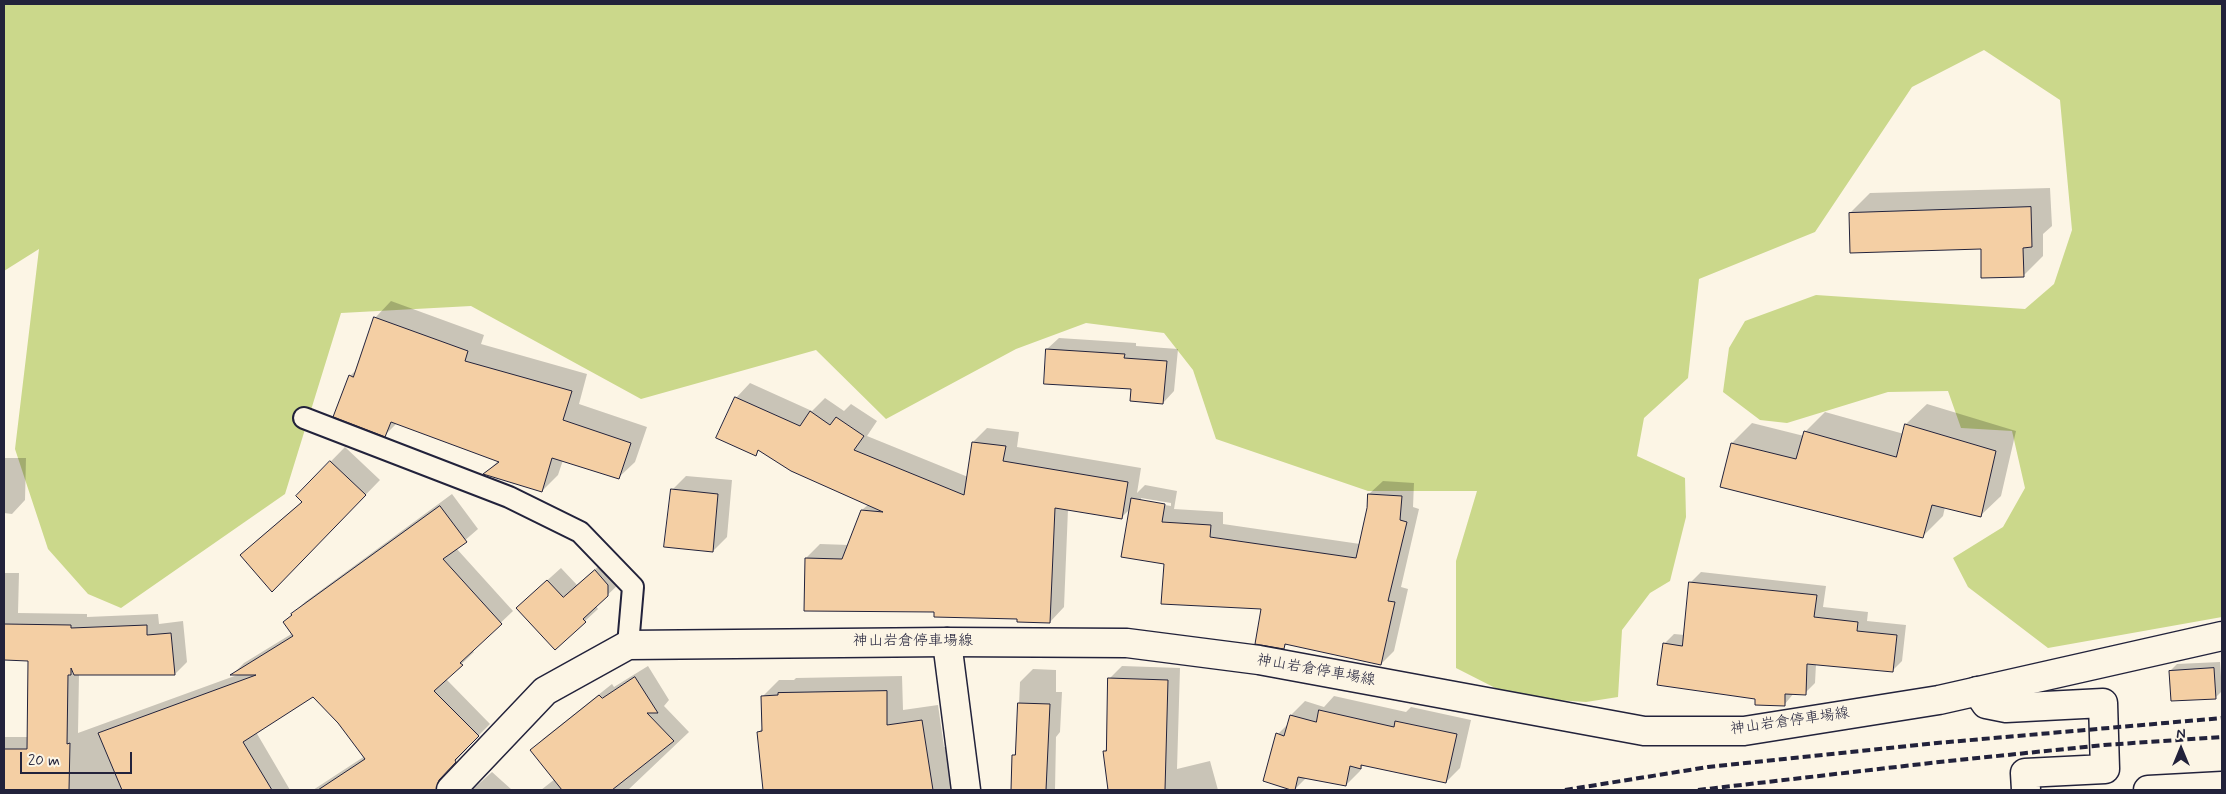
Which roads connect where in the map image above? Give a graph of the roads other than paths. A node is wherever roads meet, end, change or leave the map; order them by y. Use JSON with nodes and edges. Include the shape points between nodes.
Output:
{"nodes":[{"id":1,"x":304,"y":418,"type":"dead end"},
{"id":2,"x":2222,"y":636,"type":"edge"},
{"id":3,"x":947,"y":642,"type":"junction"},
{"id":4,"x":628,"y":645,"type":"junction"},
{"id":5,"x":1977,"y":692,"type":"junction"},
{"id":6,"x":2222,"y":786,"type":"edge"},
{"id":7,"x":451,"y":790,"type":"edge"},
{"id":8,"x":966,"y":790,"type":"edge"},
{"id":9,"x":2026,"y":790,"type":"edge"},
{"id":10,"x":2148,"y":790,"type":"edge"}],
"edges":[{"from":1,"to":4,"type":"lane","via":[[510,497],[580,532],[633,587]]},
{"from":2,"to":5,"type":"main road","name":"神山岩倉停車場線"},
{"from":3,"to":4,"type":"main road","name":"神山岩倉停車場線"},
{"from":3,"to":5,"type":"main road","name":"神山岩倉停車場線","via":[[1127,643],[1259,660],[1644,731],[1744,731]]},
{"from":3,"to":8,"type":"main road"},
{"from":4,"to":7,"type":"main road","name":"神山岩倉停車場線","via":[[545,691]]},
{"from":5,"to":9,"type":"main road","via":[[1986,704],[2006,708],[2103,703],[2105,770],[2025,773]]},
{"from":6,"to":10,"type":"main road"}]}
